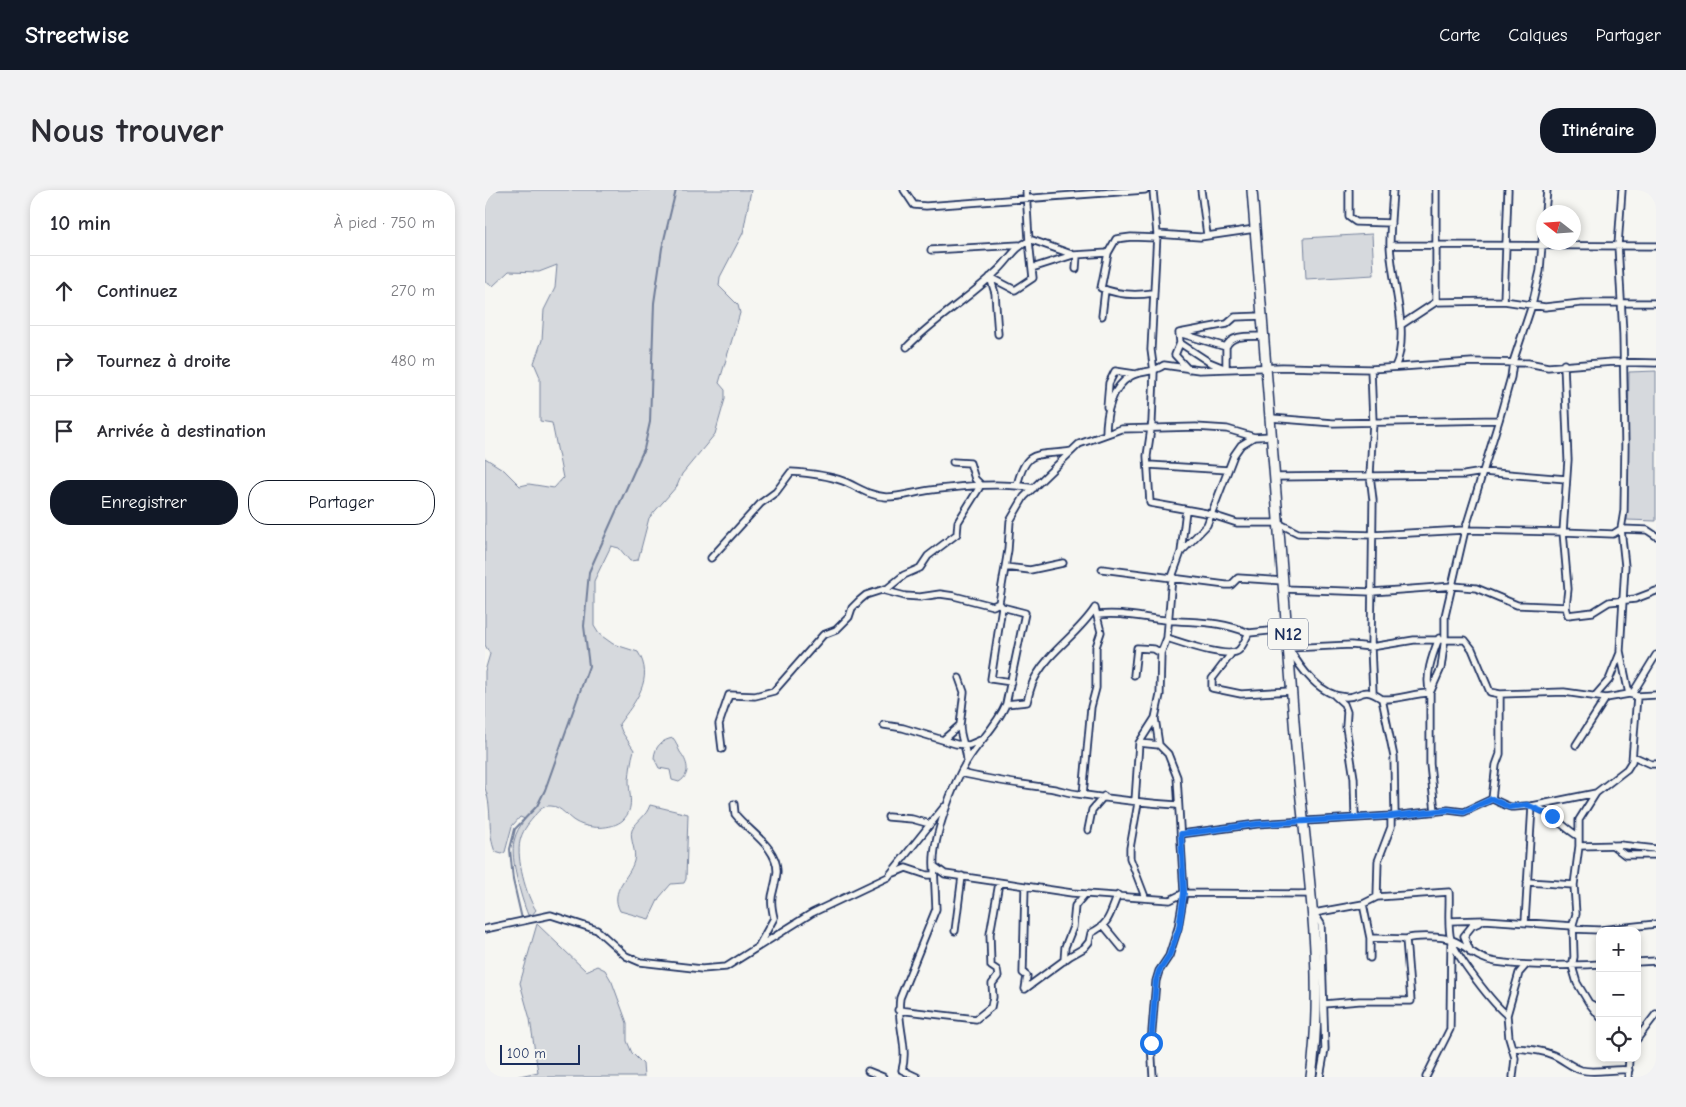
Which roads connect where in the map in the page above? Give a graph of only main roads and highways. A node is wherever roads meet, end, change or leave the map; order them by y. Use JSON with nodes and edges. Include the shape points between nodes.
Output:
{"nodes":[{"id":1,"x":1252,"y":190,"type":"edge"},
{"id":2,"x":1311,"y":1077,"type":"edge"}],
"edges":[{"from":1,"to":2,"type":"main road","number":"N12","via":[[1291,691],[1314,913],[1316,998]]}]}
